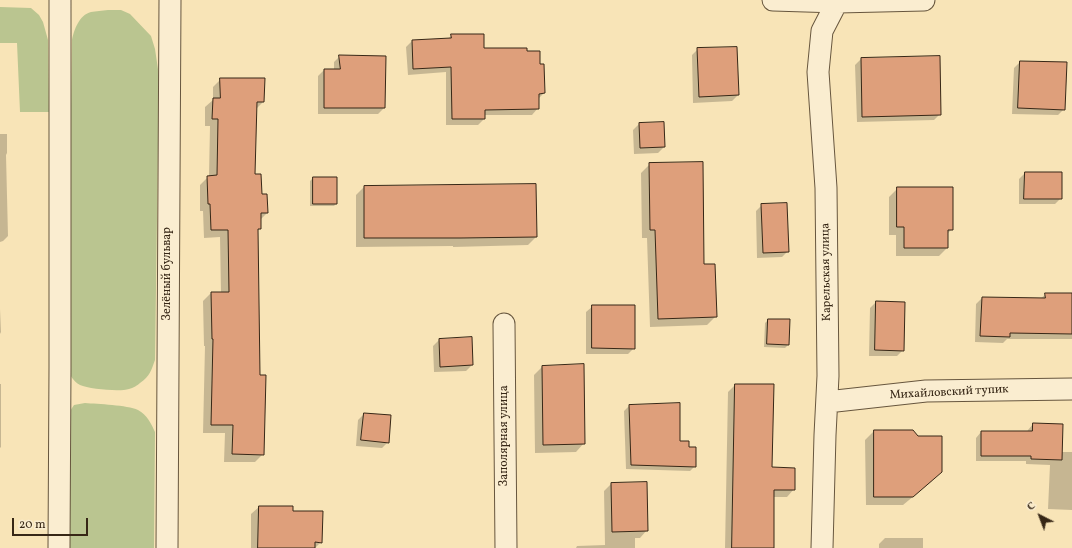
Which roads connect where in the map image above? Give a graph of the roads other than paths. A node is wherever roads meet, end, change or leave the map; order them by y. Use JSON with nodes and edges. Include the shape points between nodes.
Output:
{"nodes":[{"id":1,"x":60,"y":0,"type":"edge"},
{"id":2,"x":170,"y":0,"type":"edge"},
{"id":3,"x":773,"y":0,"type":"edge"},
{"id":4,"x":924,"y":0,"type":"edge"},
{"id":5,"x":838,"y":1,"type":"edge"},
{"id":6,"x":504,"y":324,"type":"dead end"},
{"id":7,"x":1072,"y":389,"type":"edge"},
{"id":8,"x":827,"y":402,"type":"junction"},
{"id":9,"x":58,"y":548,"type":"edge"},
{"id":10,"x":167,"y":548,"type":"edge"},
{"id":11,"x":506,"y":548,"type":"edge"},
{"id":12,"x":822,"y":548,"type":"edge"}],
"edges":[{"from":1,"to":9,"type":"street"},
{"from":2,"to":10,"type":"street","name":"Зелёный бульвар"},
{"from":3,"to":5,"type":"street"},
{"from":4,"to":5,"type":"street"},
{"from":5,"to":8,"type":"street","name":"Карельская улица","via":[[822,31],[818,72],[826,188]]},
{"from":6,"to":11,"type":"street","name":"Заполярная улица"},
{"from":7,"to":8,"type":"street","name":"Михайловский тупик","via":[[926,391]]},
{"from":8,"to":12,"type":"street","name":"Карельская улица"}]}
